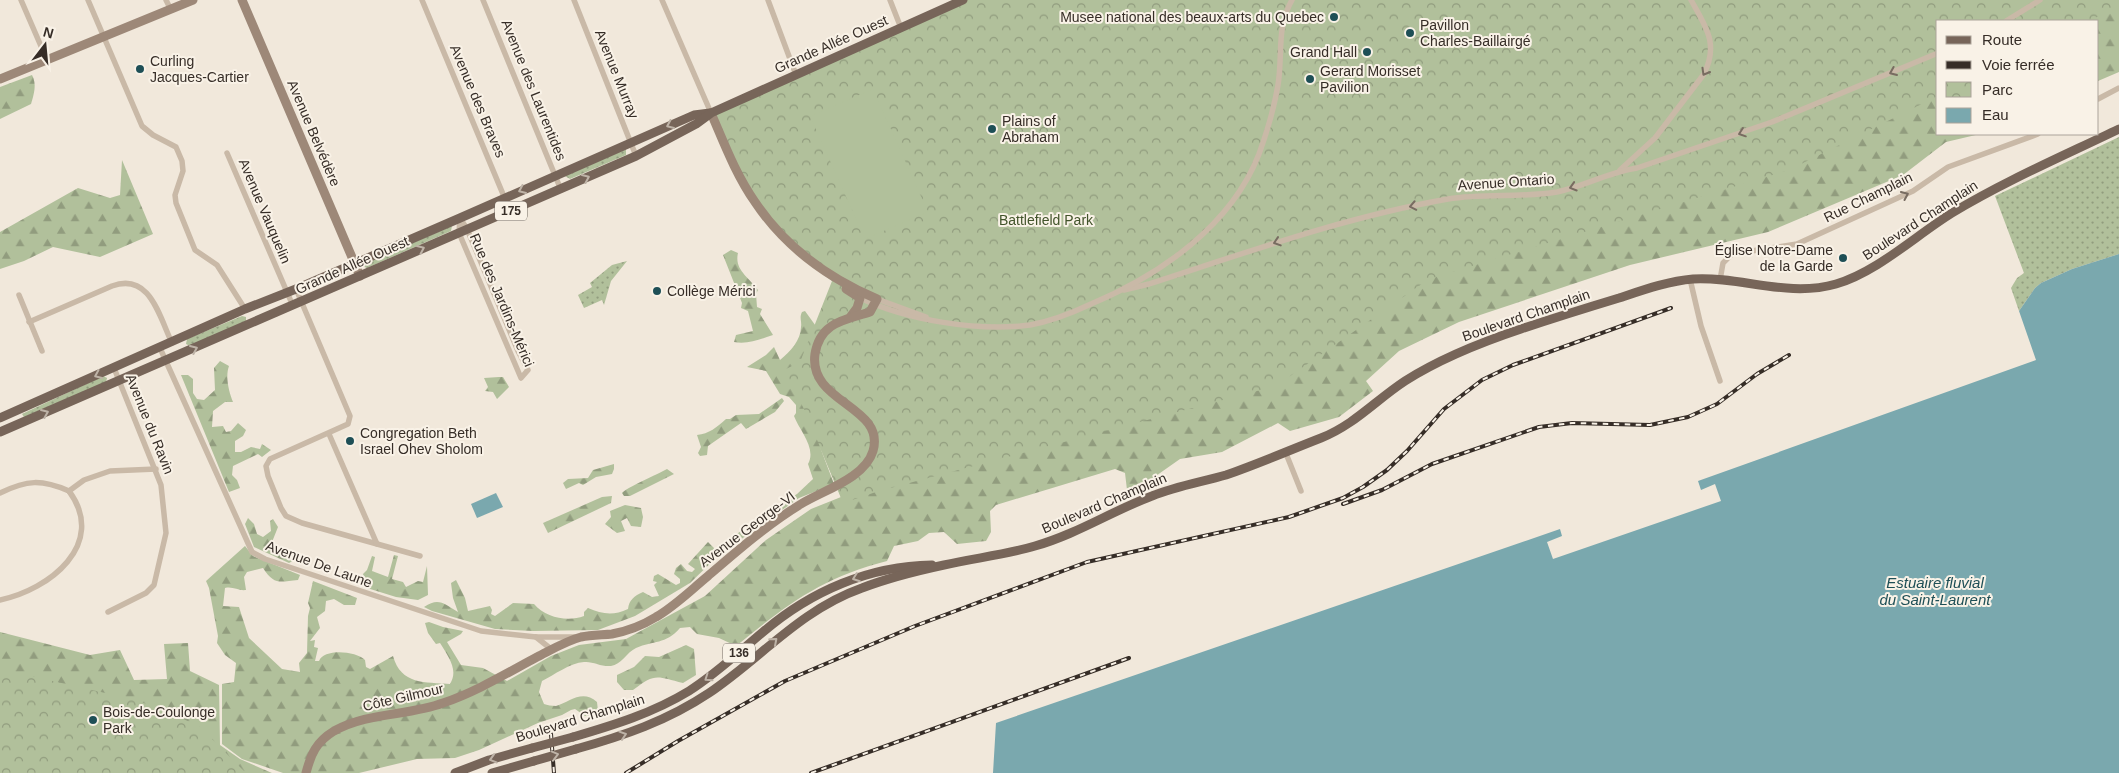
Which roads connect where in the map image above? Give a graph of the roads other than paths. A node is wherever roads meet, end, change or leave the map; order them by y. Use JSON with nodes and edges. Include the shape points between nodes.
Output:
{"nodes":[{"id":1,"x":21,"y":0,"type":"edge"},
{"id":2,"x":88,"y":0,"type":"edge"},
{"id":3,"x":166,"y":0,"type":"edge"},
{"id":4,"x":193,"y":0,"type":"edge"},
{"id":5,"x":242,"y":0,"type":"edge"},
{"id":6,"x":422,"y":0,"type":"edge"},
{"id":7,"x":483,"y":0,"type":"edge"},
{"id":8,"x":574,"y":0,"type":"edge"},
{"id":9,"x":662,"y":0,"type":"edge"},
{"id":10,"x":768,"y":0,"type":"edge"},
{"id":11,"x":890,"y":0,"type":"edge"},
{"id":12,"x":963,"y":0,"type":"edge"},
{"id":13,"x":1292,"y":0,"type":"edge"},
{"id":14,"x":1691,"y":0,"type":"edge"},
{"id":15,"x":2040,"y":0,"type":"edge"},
{"id":16,"x":171,"y":10,"type":"junction"},
{"id":17,"x":2008,"y":20,"type":"edge"},
{"id":18,"x":901,"y":28,"type":"junction"},
{"id":19,"x":104,"y":36,"type":"junction"},
{"id":20,"x":1936,"y":55,"type":"edge"},
{"id":21,"x":47,"y":60,"type":"junction"},
{"id":22,"x":796,"y":74,"type":"junction"},
{"id":23,"x":0,"y":79,"type":"edge"},
{"id":24,"x":2119,"y":88,"type":"edge"},
{"id":25,"x":2099,"y":98,"type":"edge"},
{"id":26,"x":711,"y":113,"type":"junction"},
{"id":27,"x":2119,"y":130,"type":"edge"},
{"id":28,"x":2035,"y":135,"type":"edge"},
{"id":29,"x":631,"y":143,"type":"junction"},
{"id":30,"x":227,"y":152,"type":"dead end"},
{"id":31,"x":636,"y":156,"type":"junction"},
{"id":32,"x":1619,"y":170,"type":"junction"},
{"id":33,"x":556,"y":175,"type":"junction"},
{"id":34,"x":561,"y":190,"type":"junction"},
{"id":35,"x":505,"y":198,"type":"junction"},
{"id":36,"x":510,"y":211,"type":"junction"},
{"id":37,"x":460,"y":218,"type":"junction"},
{"id":38,"x":463,"y":231,"type":"junction"},
{"id":39,"x":355,"y":263,"type":"junction"},
{"id":40,"x":1158,"y":270,"type":"junction"},
{"id":41,"x":826,"y":272,"type":"junction"},
{"id":42,"x":360,"y":276,"type":"junction"},
{"id":43,"x":1690,"y":279,"type":"junction"},
{"id":44,"x":1163,"y":280,"type":"junction"},
{"id":45,"x":1720,"y":280,"type":"junction"},
{"id":46,"x":296,"y":289,"type":"junction"},
{"id":47,"x":1124,"y":290,"type":"junction"},
{"id":48,"x":287,"y":293,"type":"junction"},
{"id":49,"x":19,"y":295,"type":"dead end"},
{"id":50,"x":860,"y":298,"type":"junction"},
{"id":51,"x":302,"y":302,"type":"junction"},
{"id":52,"x":876,"y":302,"type":"junction"},
{"id":53,"x":293,"y":306,"type":"junction"},
{"id":54,"x":245,"y":309,"type":"junction"},
{"id":55,"x":851,"y":316,"type":"junction"},
{"id":56,"x":29,"y":322,"type":"junction"},
{"id":57,"x":172,"y":343,"type":"junction"},
{"id":58,"x":160,"y":348,"type":"junction"},
{"id":59,"x":42,"y":352,"type":"dead end"},
{"id":60,"x":166,"y":360,"type":"junction"},
{"id":61,"x":114,"y":368,"type":"junction"},
{"id":62,"x":120,"y":381,"type":"junction"},
{"id":63,"x":1720,"y":381,"type":"dead end"},
{"id":64,"x":17,"y":411,"type":"junction"},
{"id":65,"x":0,"y":418,"type":"edge"},
{"id":66,"x":22,"y":423,"type":"junction"},
{"id":67,"x":0,"y":432,"type":"edge"},
{"id":68,"x":329,"y":434,"type":"junction"},
{"id":69,"x":1285,"y":452,"type":"junction"},
{"id":70,"x":156,"y":469,"type":"junction"},
{"id":71,"x":69,"y":491,"type":"junction"},
{"id":72,"x":1301,"y":491,"type":"dead end"},
{"id":73,"x":0,"y":493,"type":"edge"},
{"id":74,"x":377,"y":544,"type":"junction"},
{"id":75,"x":420,"y":556,"type":"dead end"},
{"id":76,"x":945,"y":564,"type":"junction"},
{"id":77,"x":0,"y":600,"type":"edge"},
{"id":78,"x":108,"y":612,"type":"dead end"},
{"id":79,"x":536,"y":637,"type":"junction"},
{"id":80,"x":581,"y":637,"type":"junction"},
{"id":81,"x":551,"y":650,"type":"junction"},
{"id":82,"x":306,"y":773,"type":"edge"},
{"id":83,"x":455,"y":773,"type":"edge"},
{"id":84,"x":492,"y":773,"type":"edge"}],
"edges":[{"from":1,"to":21,"type":"street"},
{"from":2,"to":19,"type":"street"},
{"from":3,"to":16,"type":"street"},
{"from":4,"to":16,"type":"street"},
{"from":5,"to":39,"type":"street","name":"Avenue Belvédère"},
{"from":6,"to":35,"type":"street","name":"Avenue des Braves"},
{"from":7,"to":33,"type":"street","name":"Avenue des Laurentides"},
{"from":8,"to":29,"type":"street","name":"Avenue Murray"},
{"from":9,"to":26,"type":"street"},
{"from":10,"to":22,"type":"street"},
{"from":11,"to":18,"type":"street"},
{"from":12,"to":18,"type":"main road","name":"Grande Allée Ouest","number":"175"},
{"from":13,"to":40,"type":"street","via":[[1282,21],[1278,84],[1258,155],[1225,210],[1192,244]]},
{"from":14,"to":32,"type":"street","one_way":true,"via":[[1711,42],[1712,54],[1704,74],[1654,138]]},
{"from":15,"to":17,"type":"street"},
{"from":16,"to":19,"type":"street"},
{"from":18,"to":22,"type":"main road","name":"Grande Allée Ouest","number":"175"},
{"from":19,"to":21,"type":"street"},
{"from":19,"to":54,"type":"street","via":[[142,126],[176,147],[182,161],[183,172],[175,195],[176,203],[195,250],[217,265]]},
{"from":20,"to":32,"type":"street","name":"Avenue Ontario","one_way":true,"via":[[1772,122],[1637,168]]},
{"from":21,"to":23,"type":"street"},
{"from":22,"to":26,"type":"main road","name":"Grande Allée Ouest","number":"175"},
{"from":24,"to":25,"type":"street"},
{"from":26,"to":29,"type":"main road","name":"Grande Allée Ouest","number":"175","one_way":true,"via":[[694,115]]},
{"from":26,"to":31,"type":"main road","name":"Grande Allée Ouest","number":"175"},
{"from":26,"to":41,"type":"street","via":[[755,202],[787,241]]},
{"from":27,"to":45,"type":"main road","name":"Boulevard Champlain","via":[[1968,204],[1848,280],[1831,286],[1798,290]]},
{"from":45,"to":28,"type":"street","name":"Rue Champlain","one_way":true,"via":[[1724,263],[1732,254],[1797,244],[1913,191],[1948,167]]},
{"from":29,"to":31,"type":"street","name":"Avenue Murray"},
{"from":29,"to":33,"type":"main road","name":"Grande Allée Ouest","number":"175"},
{"from":30,"to":48,"type":"street","name":"Avenue Vauquelin"},
{"from":34,"to":31,"type":"main road","name":"Grande Allée Ouest","number":"175","one_way":true},
{"from":32,"to":44,"type":"street","name":"Avenue Ontario","one_way":true,"via":[[1558,192],[1459,198],[1366,216]]},
{"from":33,"to":34,"type":"street","name":"Avenue des Laurentides"},
{"from":33,"to":35,"type":"main road","name":"Grande Allée Ouest","number":"175","one_way":true},
{"from":34,"to":36,"type":"main road","name":"Grande Allée Ouest","number":"175"},
{"from":35,"to":36,"type":"street","name":"Avenue des Braves"},
{"from":35,"to":37,"type":"main road","name":"Grande Allée Ouest","number":"175"},
{"from":36,"to":38,"type":"main road","name":"Grande Allée Ouest","number":"175"},
{"from":37,"to":38,"type":"street","name":"Rue des Jardins-Mérici"},
{"from":37,"to":39,"type":"main road","name":"Grande Allée Ouest","number":"175"},
{"from":38,"to":38,"type":"street","name":"Rue des Jardins-Mérici","via":[[522,378],[528,370]]},
{"from":42,"to":38,"type":"main road","name":"Grande Allée Ouest","number":"175","one_way":true},
{"from":39,"to":42,"type":"street","name":"Avenue Belvédère"},
{"from":39,"to":46,"type":"main road","name":"Grande Allée Ouest","number":"175"},
{"from":40,"to":44,"type":"street"},
{"from":40,"to":47,"type":"street"},
{"from":41,"to":50,"type":"street"},
{"from":41,"to":52,"type":"street"},
{"from":42,"to":51,"type":"main road","name":"Grande Allée Ouest","number":"175"},
{"from":43,"to":45,"type":"main road","name":"Boulevard Champlain"},
{"from":43,"to":63,"type":"street","via":[[1701,326]]},
{"from":43,"to":69,"type":"main road","name":"Boulevard Champlain","via":[[1574,312],[1464,351],[1403,383],[1346,426]]},
{"from":44,"to":47,"type":"street","name":"Avenue Ontario"},
{"from":46,"to":48,"type":"main road","name":"Grande Allée Ouest","number":"175"},
{"from":46,"to":51,"type":"street"},
{"from":47,"to":52,"type":"street","via":[[1051,320],[1029,325],[973,325],[913,317]]},
{"from":48,"to":53,"type":"street","name":"Avenue Vauquelin"},
{"from":48,"to":54,"type":"main road","name":"Grande Allée Ouest","number":"175"},
{"from":49,"to":56,"type":"street"},
{"from":50,"to":52,"type":"street"},
{"from":50,"to":55,"type":"street","via":[[858,308]]},
{"from":51,"to":53,"type":"main road","name":"Grande Allée Ouest","number":"175"},
{"from":51,"to":68,"type":"street","via":[[350,416],[348,424]]},
{"from":52,"to":55,"type":"street","name":"Avenue George-VI","via":[[870,312]]},
{"from":60,"to":53,"type":"main road","name":"Grande Allée Ouest","number":"175","one_way":true},
{"from":54,"to":57,"type":"main road","name":"Grande Allée Ouest","number":"175"},
{"from":55,"to":80,"type":"street","name":"Avenue George-VI","via":[[825,332],[818,344],[815,365],[826,388],[870,425],[874,445],[867,464],[855,475],[782,516],[655,618],[626,631]]},
{"from":56,"to":57,"type":"street","via":[[112,286],[130,283],[148,292]]},
{"from":56,"to":59,"type":"street"},
{"from":57,"to":58,"type":"main road","name":"Grande Allée Ouest","number":"175"},
{"from":58,"to":60,"type":"street","name":"Avenue De Laune"},
{"from":58,"to":61,"type":"main road","name":"Grande Allée Ouest","number":"175"},
{"from":60,"to":62,"type":"main road","name":"Grande Allée Ouest","number":"175"},
{"from":60,"to":79,"type":"street","name":"Avenue De Laune","via":[[252,552],[481,632]]},
{"from":61,"to":62,"type":"street","name":"Avenue du Ravin"},
{"from":61,"to":64,"type":"main road","name":"Grande Allée Ouest","number":"175","one_way":true},
{"from":66,"to":62,"type":"main road","name":"Grande Allée Ouest","number":"175","one_way":true},
{"from":62,"to":70,"type":"street","name":"Avenue du Ravin"},
{"from":64,"to":65,"type":"main road","name":"Grande Allée Ouest","number":"175"},
{"from":64,"to":66,"type":"main road"},
{"from":66,"to":67,"type":"main road","name":"Grande Allée Ouest","number":"175"},
{"from":68,"to":74,"type":"street"},
{"from":68,"to":74,"type":"street","via":[[270,459],[266,466],[268,476],[280,508],[286,516],[302,523]]},
{"from":69,"to":72,"type":"street"},
{"from":69,"to":76,"type":"main road","name":"Boulevard Champlain","via":[[1222,476],[1154,495],[1052,541]]},
{"from":70,"to":71,"type":"street","via":[[110,471],[84,480]]},
{"from":70,"to":78,"type":"street","name":"Avenue du Ravin","via":[[166,533],[154,585],[146,593]]},
{"from":71,"to":73,"type":"street","via":[[39,482],[22,483]]},
{"from":71,"to":77,"type":"street","via":[[80,512],[82,533],[68,563],[38,588]]},
{"from":74,"to":75,"type":"street"},
{"from":76,"to":83,"type":"main road","name":"Boulevard Champlain","number":"136","one_way":true,"bridge":true,"via":[[889,568],[835,586],[790,612],[718,670],[672,700],[635,718]]},
{"from":84,"to":76,"type":"main road","name":"Boulevard Champlain","number":"136","one_way":true,"bridge":true,"via":[[639,730],[678,712],[725,682],[797,623],[843,595]]},
{"from":79,"to":80,"type":"street","name":"Avenue De Laune"},
{"from":79,"to":81,"type":"street"},
{"from":80,"to":81,"type":"street","name":"Avenue George-VI"},
{"from":81,"to":82,"type":"street","name":"Côte Gilmour","via":[[463,696],[441,704],[370,717],[335,730],[315,747]]}]}
